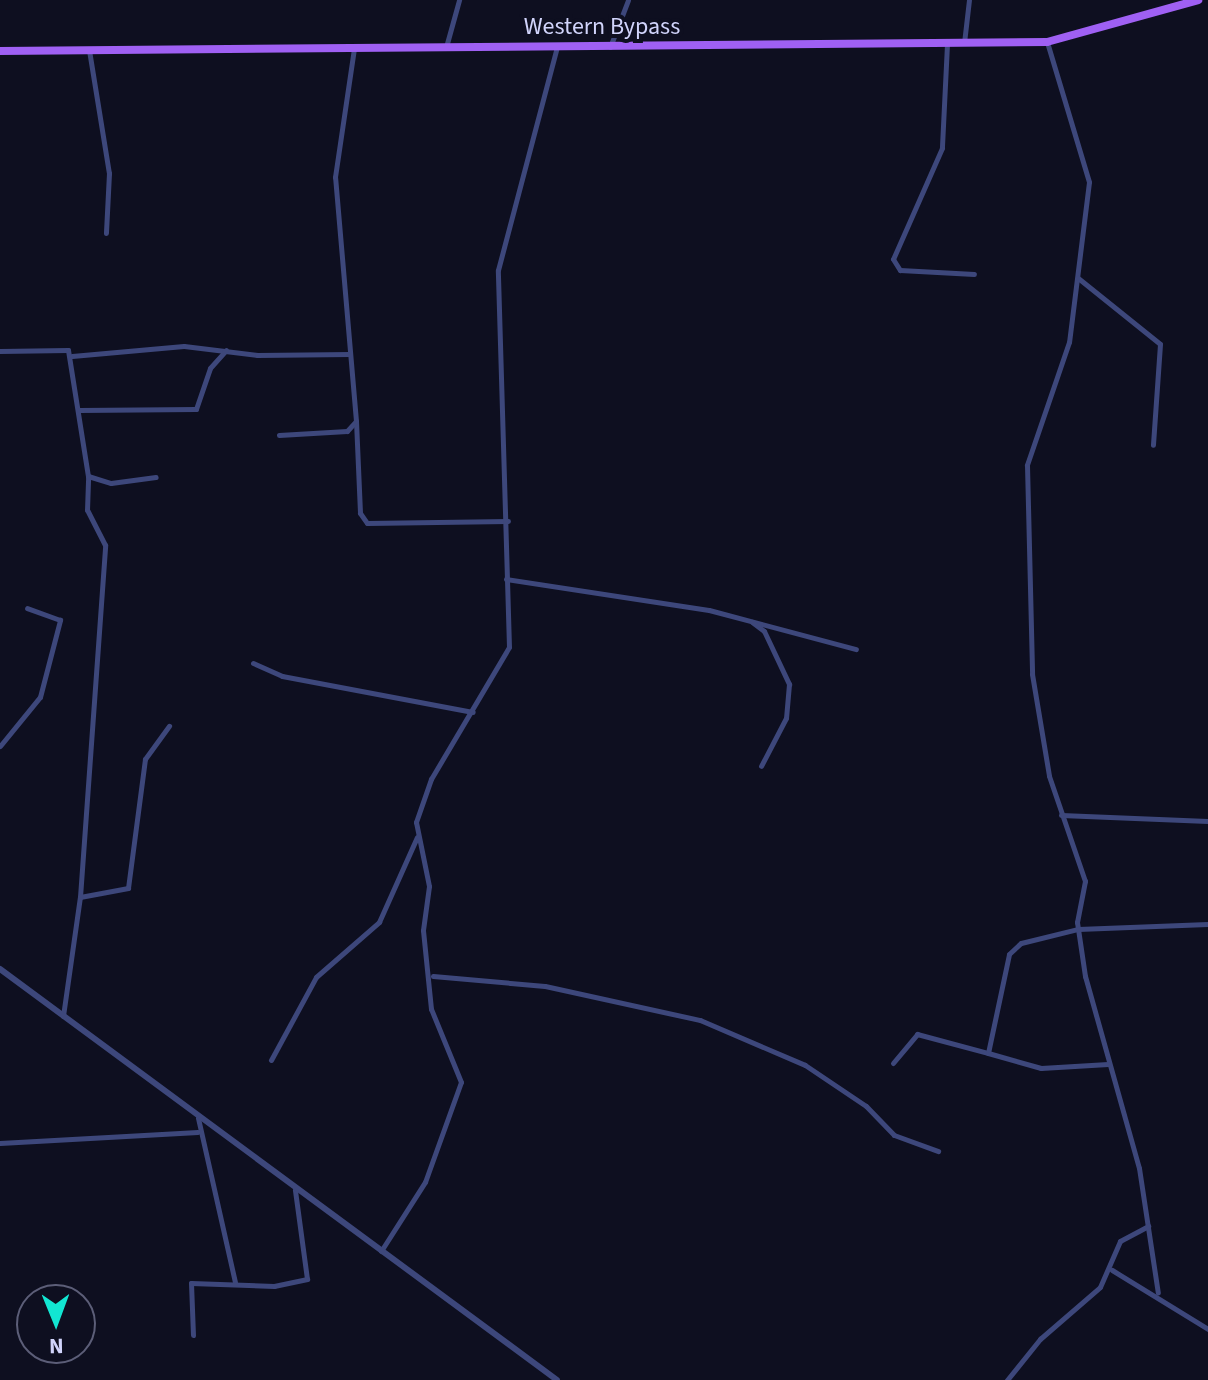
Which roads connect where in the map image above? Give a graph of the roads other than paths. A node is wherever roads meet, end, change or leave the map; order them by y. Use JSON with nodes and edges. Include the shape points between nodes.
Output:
{"nodes":[{"id":1,"x":459,"y":0,"type":"edge"},
{"id":2,"x":628,"y":0,"type":"edge"},
{"id":3,"x":969,"y":0,"type":"edge"},
{"id":4,"x":1198,"y":0,"type":"edge"},
{"id":5,"x":1047,"y":42,"type":"junction"},
{"id":6,"x":947,"y":44,"type":"junction"},
{"id":7,"x":964,"y":44,"type":"junction"},
{"id":8,"x":446,"y":47,"type":"junction"},
{"id":9,"x":557,"y":47,"type":"junction"},
{"id":10,"x":610,"y":47,"type":"junction"},
{"id":11,"x":354,"y":48,"type":"junction"},
{"id":12,"x":88,"y":49,"type":"junction"},
{"id":13,"x":0,"y":51,"type":"edge"},
{"id":14,"x":106,"y":233,"type":"dead end"},
{"id":15,"x":974,"y":274,"type":"dead end"},
{"id":16,"x":1077,"y":277,"type":"junction"},
{"id":17,"x":227,"y":349,"type":"junction"},
{"id":18,"x":0,"y":351,"type":"edge"},
{"id":19,"x":350,"y":354,"type":"junction"},
{"id":20,"x":72,"y":356,"type":"junction"},
{"id":21,"x":79,"y":410,"type":"junction"},
{"id":22,"x":356,"y":421,"type":"junction"},
{"id":23,"x":279,"y":435,"type":"dead end"},
{"id":24,"x":1153,"y":445,"type":"dead end"},
{"id":25,"x":88,"y":476,"type":"junction"},
{"id":26,"x":156,"y":477,"type":"dead end"},
{"id":27,"x":508,"y":521,"type":"junction"},
{"id":28,"x":506,"y":579,"type":"junction"},
{"id":29,"x":27,"y":608,"type":"dead end"},
{"id":30,"x":736,"y":616,"type":"junction"},
{"id":31,"x":856,"y":649,"type":"dead end"},
{"id":32,"x":253,"y":663,"type":"dead end"},
{"id":33,"x":473,"y":712,"type":"junction"},
{"id":34,"x":169,"y":726,"type":"dead end"},
{"id":35,"x":0,"y":746,"type":"edge"},
{"id":36,"x":761,"y":766,"type":"dead end"},
{"id":37,"x":1061,"y":815,"type":"junction"},
{"id":38,"x":1208,"y":821,"type":"edge"},
{"id":39,"x":417,"y":836,"type":"junction"},
{"id":40,"x":80,"y":897,"type":"junction"},
{"id":41,"x":1208,"y":924,"type":"edge"},
{"id":42,"x":1078,"y":929,"type":"junction"},
{"id":43,"x":0,"y":969,"type":"edge"},
{"id":44,"x":433,"y":976,"type":"junction"},
{"id":45,"x":63,"y":1017,"type":"junction"},
{"id":46,"x":988,"y":1053,"type":"junction"},
{"id":47,"x":271,"y":1060,"type":"dead end"},
{"id":48,"x":893,"y":1063,"type":"dead end"},
{"id":49,"x":1108,"y":1064,"type":"junction"},
{"id":50,"x":198,"y":1118,"type":"junction"},
{"id":51,"x":198,"y":1132,"type":"junction"},
{"id":52,"x":0,"y":1143,"type":"edge"},
{"id":53,"x":938,"y":1151,"type":"dead end"},
{"id":54,"x":295,"y":1190,"type":"junction"},
{"id":55,"x":1148,"y":1226,"type":"junction"},
{"id":56,"x":380,"y":1252,"type":"junction"},
{"id":57,"x":1112,"y":1270,"type":"junction"},
{"id":58,"x":235,"y":1282,"type":"junction"},
{"id":59,"x":1158,"y":1293,"type":"junction"},
{"id":60,"x":1208,"y":1329,"type":"edge"},
{"id":61,"x":193,"y":1335,"type":"dead end"},
{"id":62,"x":557,"y":1380,"type":"edge"},
{"id":63,"x":1007,"y":1380,"type":"edge"}],
"edges":[{"from":1,"to":8,"type":"street"},
{"from":2,"to":10,"type":"street"},
{"from":3,"to":7,"type":"street"},
{"from":4,"to":5,"type":"main road","name":"Western Bypass"},
{"from":5,"to":7,"type":"main road","name":"Western Bypass"},
{"from":5,"to":16,"type":"street","via":[[1087,162]]},
{"from":6,"to":7,"type":"main road","name":"Western Bypass"},
{"from":6,"to":10,"type":"main road","name":"Western Bypass"},
{"from":6,"to":15,"type":"street","via":[[942,148],[893,259],[900,270]]},
{"from":8,"to":9,"type":"main road","name":"Western Bypass"},
{"from":8,"to":11,"type":"main road","name":"Western Bypass"},
{"from":9,"to":10,"type":"main road","name":"Western Bypass"},
{"from":9,"to":27,"type":"street","via":[[498,270],[495,333]]},
{"from":11,"to":12,"type":"main road","name":"Western Bypass"},
{"from":11,"to":19,"type":"street","via":[[335,177]]},
{"from":12,"to":13,"type":"main road","name":"Western Bypass"},
{"from":12,"to":14,"type":"street","via":[[109,173]]},
{"from":16,"to":24,"type":"street","via":[[1160,344]]},
{"from":16,"to":37,"type":"street","via":[[1064,362],[1026,476],[1033,684]]},
{"from":17,"to":19,"type":"street"},
{"from":17,"to":20,"type":"street","via":[[106,348]]},
{"from":17,"to":21,"type":"street","via":[[210,368],[196,409]]},
{"from":18,"to":20,"type":"street","via":[[62,348]]},
{"from":19,"to":22,"type":"street"},
{"from":20,"to":21,"type":"street"},
{"from":21,"to":25,"type":"street"},
{"from":22,"to":23,"type":"street","via":[[347,431]]},
{"from":22,"to":27,"type":"street","via":[[363,521]]},
{"from":25,"to":26,"type":"street","via":[[111,483]]},
{"from":25,"to":40,"type":"street","via":[[87,510],[105,545]]},
{"from":27,"to":28,"type":"street"},
{"from":28,"to":30,"type":"street"},
{"from":28,"to":33,"type":"street","via":[[509,647]]},
{"from":29,"to":35,"type":"street","via":[[60,620],[40,697]]},
{"from":30,"to":31,"type":"street"},
{"from":30,"to":36,"type":"street","via":[[764,631],[789,684],[786,718],[771,735]]},
{"from":32,"to":33,"type":"street","via":[[282,676]]},
{"from":33,"to":39,"type":"street","via":[[431,779]]},
{"from":34,"to":40,"type":"street","via":[[145,759],[128,888]]},
{"from":37,"to":38,"type":"street"},
{"from":37,"to":42,"type":"street","via":[[1085,881]]},
{"from":39,"to":44,"type":"street","via":[[429,886],[423,930]]},
{"from":39,"to":47,"type":"street","via":[[379,922],[316,977]]},
{"from":40,"to":45,"type":"street"},
{"from":41,"to":42,"type":"street"},
{"from":42,"to":46,"type":"street","via":[[1011,949]]},
{"from":42,"to":49,"type":"street"},
{"from":43,"to":45,"type":"street"},
{"from":44,"to":53,"type":"street","via":[[545,986],[700,1020],[833,1081],[894,1135]]},
{"from":44,"to":56,"type":"street","via":[[428,989],[437,1035],[461,1082],[425,1182]]},
{"from":45,"to":50,"type":"street"},
{"from":46,"to":48,"type":"street","via":[[917,1034]]},
{"from":46,"to":49,"type":"street","via":[[1041,1068]]},
{"from":49,"to":55,"type":"street"},
{"from":50,"to":51,"type":"street"},
{"from":50,"to":54,"type":"street"},
{"from":51,"to":52,"type":"street"},
{"from":51,"to":58,"type":"street"},
{"from":54,"to":56,"type":"street"},
{"from":54,"to":58,"type":"street","via":[[307,1279],[274,1286]]},
{"from":55,"to":57,"type":"street","via":[[1120,1241]]},
{"from":55,"to":59,"type":"street"},
{"from":56,"to":62,"type":"street"},
{"from":57,"to":59,"type":"street"},
{"from":57,"to":63,"type":"street"},
{"from":58,"to":61,"type":"street","via":[[189,1284]]},
{"from":59,"to":60,"type":"street"}]}
